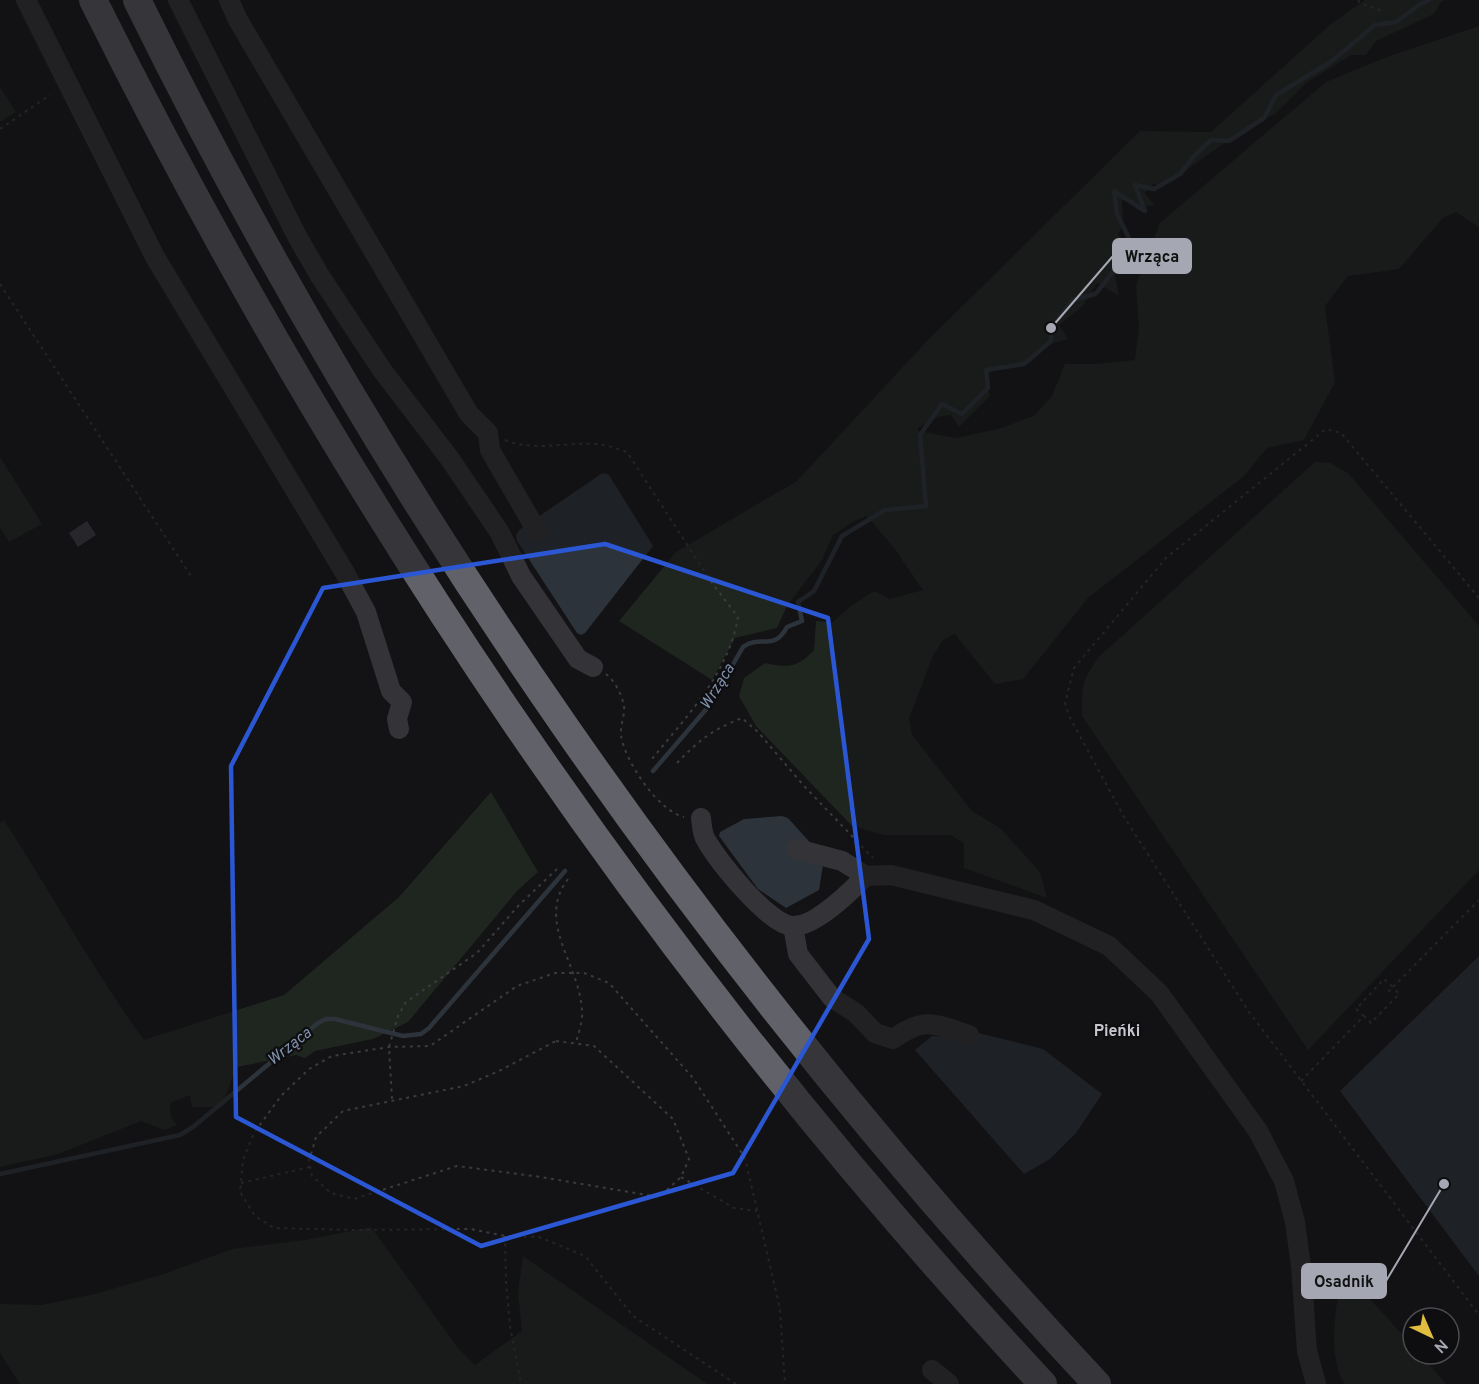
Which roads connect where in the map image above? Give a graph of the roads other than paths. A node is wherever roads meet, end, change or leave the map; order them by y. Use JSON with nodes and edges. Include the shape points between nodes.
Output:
{"nodes":[{"id":1,"x":26,"y":0,"type":"edge"},
{"id":2,"x":93,"y":0,"type":"edge"},
{"id":3,"x":138,"y":0,"type":"edge"},
{"id":4,"x":178,"y":0,"type":"edge"},
{"id":5,"x":229,"y":0,"type":"edge"},
{"id":6,"x":538,"y":533,"type":"dead end"},
{"id":7,"x":593,"y":667,"type":"road end"},
{"id":8,"x":399,"y":729,"type":"dead end"},
{"id":9,"x":701,"y":818,"type":"road end"},
{"id":10,"x":796,"y":849,"type":"dead end"},
{"id":11,"x":866,"y":876,"type":"junction"},
{"id":12,"x":793,"y":926,"type":"junction"},
{"id":13,"x":969,"y":1035,"type":"dead end"},
{"id":14,"x":932,"y":1370,"type":"dead end"},
{"id":15,"x":949,"y":1384,"type":"edge"},
{"id":16,"x":1043,"y":1384,"type":"edge"},
{"id":17,"x":1097,"y":1384,"type":"edge"},
{"id":18,"x":1316,"y":1384,"type":"edge"}],
"edges":[{"from":1,"to":8,"type":"lane","via":[[155,257],[361,602],[391,692],[402,702],[397,719]]},
{"from":2,"to":16,"type":"highway","via":[[223,249],[353,473],[572,805],[784,1085],[898,1222]]},
{"from":3,"to":17,"type":"highway","via":[[234,186],[325,348],[417,502],[547,699],[683,889],[814,1060],[928,1197]]},
{"from":4,"to":7,"type":"lane","via":[[320,276],[500,533],[521,576],[578,659]]},
{"from":5,"to":6,"type":"lane","via":[[469,414],[488,433],[490,450]]},
{"from":9,"to":12,"type":"lane","via":[[704,839],[750,898],[781,923]]},
{"from":10,"to":11,"type":"lane","via":[[842,861]]},
{"from":11,"to":12,"type":"lane","via":[[844,899],[807,923]]},
{"from":11,"to":18,"type":"lane","via":[[896,876],[1034,910],[1109,946],[1159,993],[1258,1131],[1284,1181],[1295,1222],[1307,1351]]},
{"from":12,"to":13,"type":"lane","via":[[798,954],[832,998],[856,1013],[875,1033],[893,1039],[909,1027],[932,1024]]},
{"from":14,"to":15,"type":"lane"}]}
